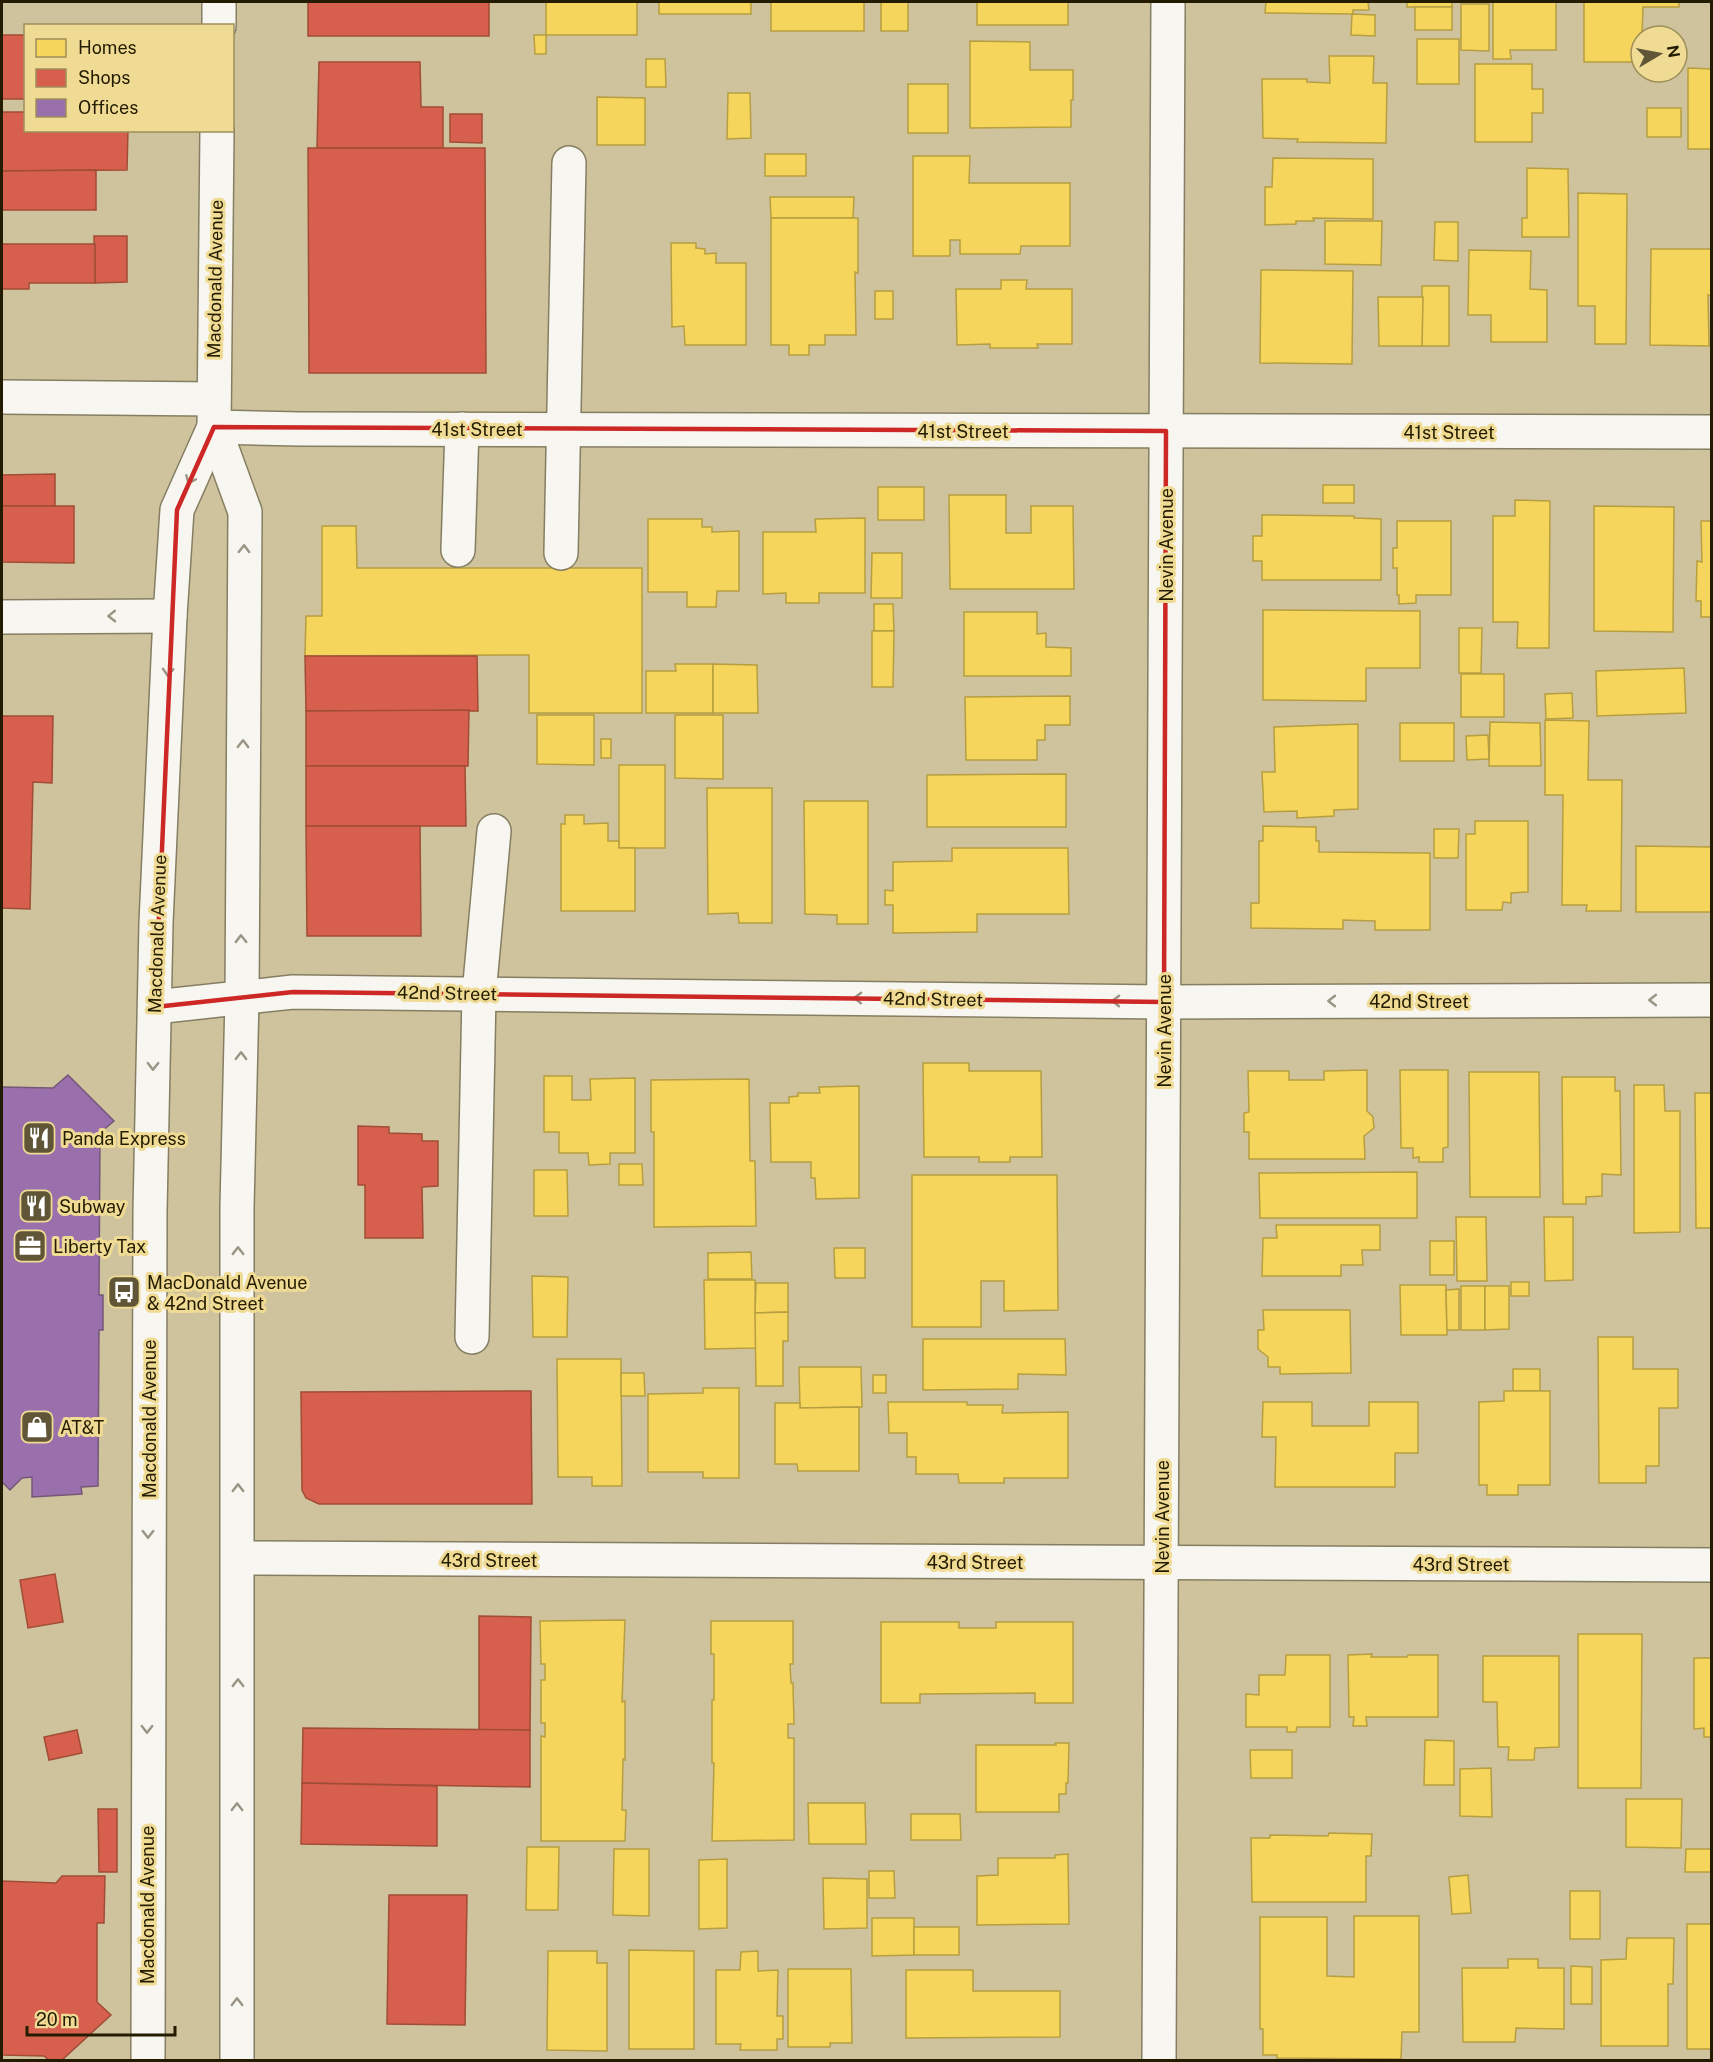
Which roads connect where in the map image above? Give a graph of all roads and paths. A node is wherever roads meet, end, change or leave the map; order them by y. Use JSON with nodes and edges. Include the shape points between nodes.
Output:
{"nodes":[{"id":1,"x":219,"y":2,"type":"edge"},
{"id":2,"x":1168,"y":2,"type":"edge"},
{"id":3,"x":219,"y":24,"type":"edge"},
{"id":4,"x":217,"y":132,"type":"edge"},
{"id":5,"x":569,"y":163,"type":"dead end"},
{"id":6,"x":2,"y":397,"type":"edge"},
{"id":7,"x":214,"y":413,"type":"junction"},
{"id":8,"x":462,"y":429,"type":"junction"},
{"id":9,"x":563,"y":429,"type":"junction"},
{"id":10,"x":1166,"y":432,"type":"junction"},
{"id":11,"x":1712,"y":432,"type":"edge"},
{"id":12,"x":458,"y":550,"type":"dead end"},
{"id":13,"x":561,"y":553,"type":"dead end"},
{"id":14,"x":170,"y":616,"type":"junction"},
{"id":15,"x":2,"y":617,"type":"edge"},
{"id":16,"x":494,"y":831,"type":"dead end"},
{"id":17,"x":479,"y":994,"type":"junction"},
{"id":18,"x":242,"y":998,"type":"junction"},
{"id":19,"x":1712,"y":1000,"type":"edge"},
{"id":20,"x":1164,"y":1002,"type":"junction"},
{"id":21,"x":155,"y":1007,"type":"junction"},
{"id":22,"x":472,"y":1337,"type":"dead end"},
{"id":23,"x":238,"y":1558,"type":"junction"},
{"id":24,"x":1162,"y":1563,"type":"junction"},
{"id":25,"x":1712,"y":1565,"type":"edge"},
{"id":26,"x":147,"y":2061,"type":"edge"},
{"id":27,"x":237,"y":2061,"type":"edge"},
{"id":28,"x":1159,"y":2061,"type":"edge"}],
"edges":[{"from":1,"to":3,"type":"street"},
{"from":2,"to":10,"type":"street","name":"Nevin Avenue"},
{"from":4,"to":7,"type":"street","name":"Macdonald Avenue"},
{"from":5,"to":9,"type":"street"},
{"from":6,"to":7,"type":"street","name":"41st Street"},
{"from":7,"to":8,"type":"street","name":"41st Street"},
{"from":7,"to":14,"type":"street","name":"Macdonald Avenue","one_way":true,"via":[[177,510]]},
{"from":18,"to":7,"type":"street","name":"Macdonald Avenue","one_way":true,"via":[[245,513]]},
{"from":8,"to":9,"type":"street","name":"41st Street"},
{"from":8,"to":12,"type":"street"},
{"from":9,"to":10,"type":"street","name":"41st Street"},
{"from":9,"to":13,"type":"street"},
{"from":10,"to":11,"type":"street","name":"41st Street"},
{"from":10,"to":20,"type":"street","name":"Nevin Avenue"},
{"from":14,"to":15,"type":"street","one_way":true},
{"from":14,"to":21,"type":"street","name":"Macdonald Avenue","one_way":true},
{"from":16,"to":17,"type":"street"},
{"from":17,"to":18,"type":"street","name":"42nd Street","via":[[293,992]]},
{"from":20,"to":17,"type":"street","name":"42nd Street","one_way":true},
{"from":17,"to":22,"type":"street"},
{"from":18,"to":21,"type":"street","name":"42nd Street"},
{"from":23,"to":18,"type":"street","name":"Macdonald Avenue","one_way":true,"via":[[237,1207]]},
{"from":19,"to":20,"type":"street","name":"42nd Street","one_way":true},
{"from":20,"to":24,"type":"street","name":"Nevin Avenue"},
{"from":21,"to":26,"type":"street","name":"Macdonald Avenue","one_way":true,"via":[[150,1223]]},
{"from":23,"to":24,"type":"street","name":"43rd Street"},
{"from":27,"to":23,"type":"street","name":"Macdonald Avenue","one_way":true},
{"from":24,"to":25,"type":"street","name":"43rd Street"},
{"from":24,"to":28,"type":"street","name":"Nevin Avenue"}]}
